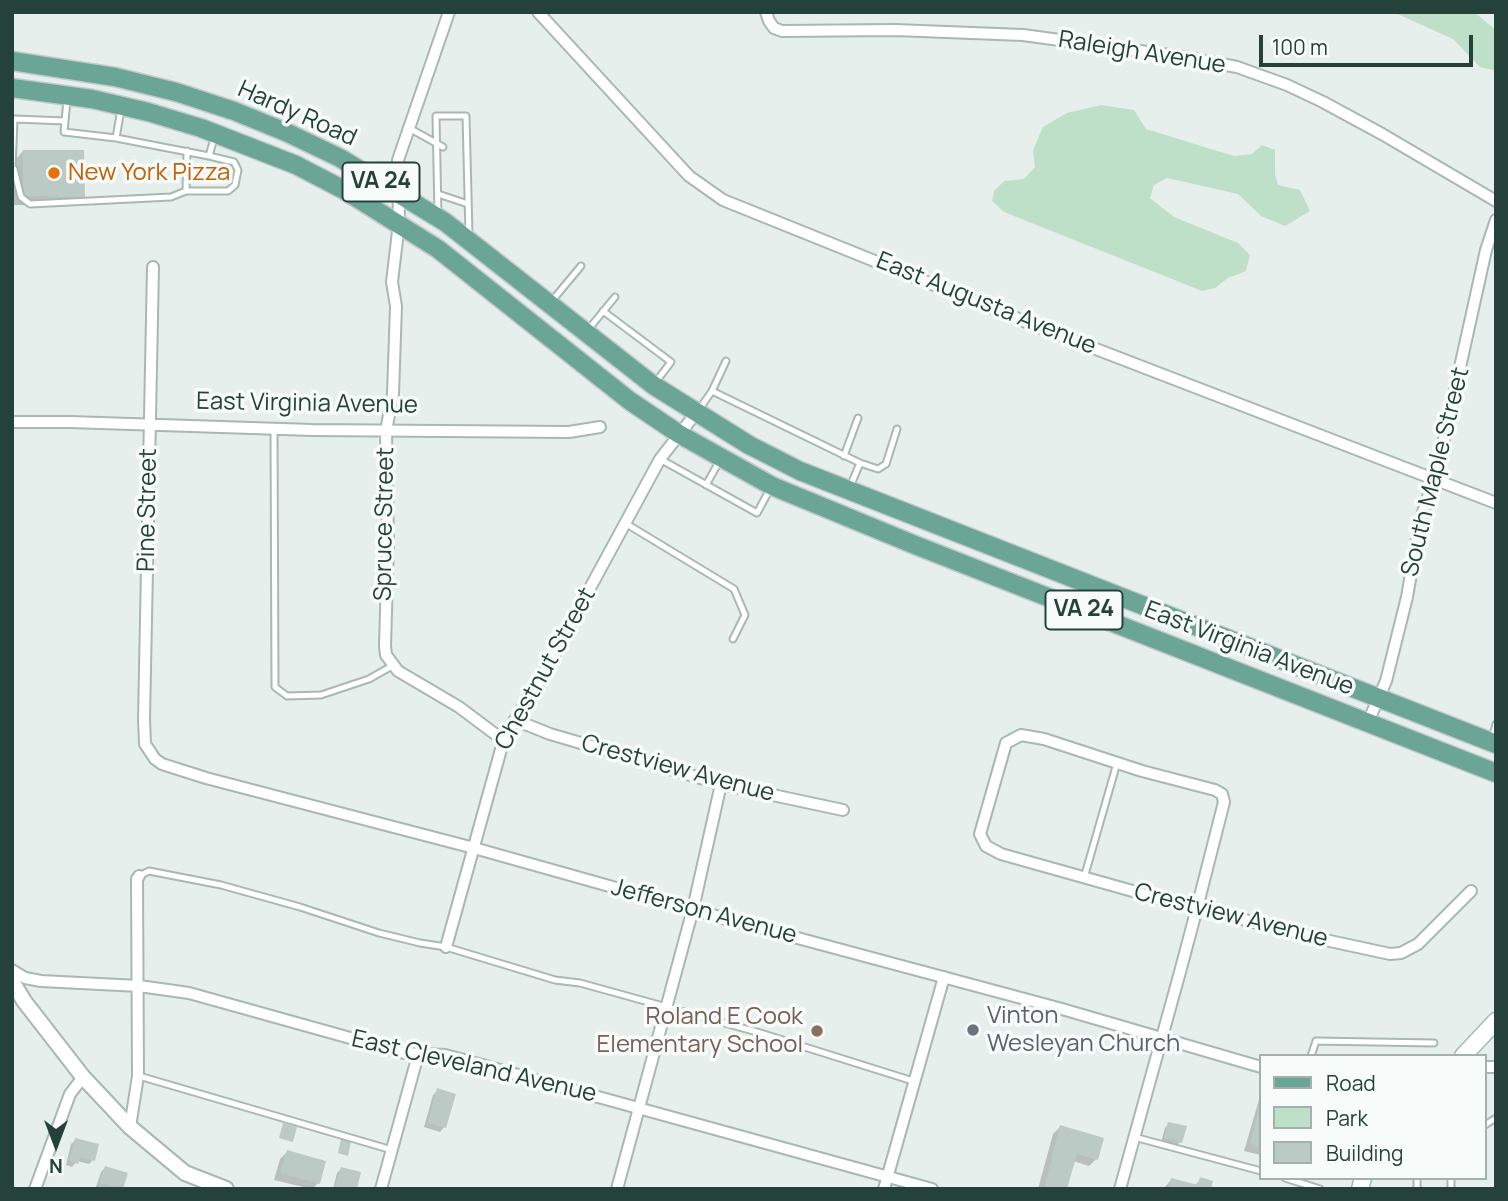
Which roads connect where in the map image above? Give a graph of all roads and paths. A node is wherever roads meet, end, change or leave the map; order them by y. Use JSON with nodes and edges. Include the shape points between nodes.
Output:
{"nodes":[{"id":1,"x":449,"y":12,"type":"edge"},
{"id":2,"x":538,"y":12,"type":"edge"},
{"id":3,"x":766,"y":12,"type":"edge"},
{"id":4,"x":12,"y":61,"type":"edge"},
{"id":5,"x":12,"y":88,"type":"edge"},
{"id":6,"x":68,"y":95,"type":"junction"},
{"id":7,"x":121,"y":106,"type":"junction"},
{"id":8,"x":14,"y":119,"type":"edge"},
{"id":9,"x":65,"y":121,"type":"junction"},
{"id":10,"x":409,"y":128,"type":"junction"},
{"id":11,"x":216,"y":133,"type":"junction"},
{"id":12,"x":116,"y":138,"type":"junction"},
{"id":13,"x":440,"y":145,"type":"junction"},
{"id":14,"x":187,"y":151,"type":"junction"},
{"id":15,"x":209,"y":156,"type":"junction"},
{"id":16,"x":13,"y":169,"type":"edge"},
{"id":17,"x":186,"y":191,"type":"junction"},
{"id":18,"x":397,"y":191,"type":"junction"},
{"id":19,"x":438,"y":194,"type":"junction"},
{"id":20,"x":1496,"y":201,"type":"edge"},
{"id":21,"x":468,"y":204,"type":"junction"},
{"id":22,"x":439,"y":218,"type":"junction"},
{"id":23,"x":1496,"y":220,"type":"edge"},
{"id":24,"x":399,"y":223,"type":"junction"},
{"id":25,"x":469,"y":240,"type":"junction"},
{"id":26,"x":581,"y":266,"type":"dead end"},
{"id":27,"x":153,"y":267,"type":"dead end"},
{"id":28,"x":615,"y":297,"type":"dead end"},
{"id":29,"x":549,"y":304,"type":"junction"},
{"id":30,"x":603,"y":311,"type":"junction"},
{"id":31,"x":584,"y":333,"type":"junction"},
{"id":32,"x":726,"y":361,"type":"dead end"},
{"id":33,"x":653,"y":385,"type":"junction"},
{"id":34,"x":712,"y":391,"type":"junction"},
{"id":35,"x":696,"y":413,"type":"junction"},
{"id":36,"x":858,"y":418,"type":"dead end"},
{"id":37,"x":12,"y":422,"type":"edge"},
{"id":38,"x":149,"y":425,"type":"junction"},
{"id":39,"x":600,"y":428,"type":"dead end"},
{"id":40,"x":274,"y":429,"type":"junction"},
{"id":41,"x":897,"y":429,"type":"dead end"},
{"id":42,"x":386,"y":430,"type":"junction"},
{"id":43,"x":678,"y":434,"type":"junction"},
{"id":44,"x":844,"y":456,"type":"junction"},
{"id":45,"x":721,"y":458,"type":"junction"},
{"id":46,"x":660,"y":459,"type":"junction"},
{"id":47,"x":860,"y":463,"type":"junction"},
{"id":48,"x":1432,"y":479,"type":"junction"},
{"id":49,"x":706,"y":485,"type":"junction"},
{"id":50,"x":772,"y":486,"type":"junction"},
{"id":51,"x":848,"y":490,"type":"junction"},
{"id":52,"x":1496,"y":503,"type":"edge"},
{"id":53,"x":625,"y":523,"type":"junction"},
{"id":54,"x":733,"y":639,"type":"dead end"},
{"id":55,"x":393,"y":666,"type":"junction"},
{"id":56,"x":1379,"y":698,"type":"junction"},
{"id":57,"x":515,"y":720,"type":"junction"},
{"id":58,"x":1368,"y":722,"type":"junction"},
{"id":59,"x":1496,"y":724,"type":"edge"},
{"id":60,"x":503,"y":740,"type":"junction"},
{"id":61,"x":1493,"y":743,"type":"edge"},
{"id":62,"x":150,"y":753,"type":"joint"},
{"id":63,"x":1117,"y":763,"type":"junction"},
{"id":64,"x":1496,"y":773,"type":"edge"},
{"id":65,"x":721,"y":784,"type":"junction"},
{"id":66,"x":843,"y":810,"type":"dead end"},
{"id":67,"x":474,"y":848,"type":"junction"},
{"id":68,"x":139,"y":876,"type":"joint"},
{"id":69,"x":1084,"y":878,"type":"junction"},
{"id":70,"x":1471,"y":891,"type":"dead end"},
{"id":71,"x":1197,"y":908,"type":"junction"},
{"id":72,"x":693,"y":909,"type":"junction"},
{"id":73,"x":446,"y":947,"type":"junction"},
{"id":74,"x":12,"y":970,"type":"edge"},
{"id":75,"x":944,"y":977,"type":"junction"},
{"id":76,"x":12,"y":981,"type":"edge"},
{"id":77,"x":139,"y":986,"type":"junction"},
{"id":78,"x":667,"y":1006,"type":"junction"},
{"id":79,"x":1496,"y":1021,"type":"edge"},
{"id":80,"x":1161,"y":1038,"type":"junction"},
{"id":81,"x":1434,"y":1043,"type":"dead end"},
{"id":82,"x":1312,"y":1054,"type":"edge"},
{"id":83,"x":1465,"y":1054,"type":"edge"},
{"id":84,"x":418,"y":1055,"type":"junction"},
{"id":85,"x":1260,"y":1067,"type":"edge"},
{"id":86,"x":138,"y":1076,"type":"junction"},
{"id":87,"x":83,"y":1077,"type":"junction"},
{"id":88,"x":914,"y":1081,"type":"junction"},
{"id":89,"x":639,"y":1108,"type":"junction"},
{"id":90,"x":130,"y":1127,"type":"junction"},
{"id":91,"x":1135,"y":1137,"type":"junction"},
{"id":92,"x":391,"y":1150,"type":"junction"},
{"id":93,"x":1260,"y":1171,"type":"edge"},
{"id":94,"x":887,"y":1176,"type":"junction"},
{"id":95,"x":1291,"y":1180,"type":"edge"},
{"id":96,"x":35,"y":1189,"type":"edge"},
{"id":97,"x":226,"y":1189,"type":"edge"},
{"id":98,"x":381,"y":1189,"type":"edge"},
{"id":99,"x":617,"y":1189,"type":"edge"},
{"id":100,"x":884,"y":1189,"type":"edge"},
{"id":101,"x":932,"y":1189,"type":"edge"},
{"id":102,"x":1120,"y":1189,"type":"edge"},
{"id":103,"x":1320,"y":1189,"type":"edge"}],
"edges":[{"from":1,"to":10,"type":"street","name":"Spruce Street"},
{"from":2,"to":48,"type":"street","name":"East Augusta Avenue","via":[[689,176],[723,200]]},
{"from":3,"to":20,"type":"street","name":"Raleigh Avenue","via":[[774,28],[782,31],[1023,35],[1237,67],[1323,102]]},
{"from":4,"to":18,"type":"main road","name":"Hardy Road","number":"VA 24","via":[[115,77],[234,111],[340,158]]},
{"from":5,"to":6,"type":"main road","name":"Hardy Road","number":"VA 24"},
{"from":6,"to":7,"type":"main road","name":"Hardy Road","number":"VA 24"},
{"from":6,"to":9,"type":"lane"},
{"from":7,"to":11,"type":"main road","name":"Hardy Road","number":"VA 24"},
{"from":7,"to":12,"type":"lane"},
{"from":8,"to":9,"type":"lane"},
{"from":8,"to":16,"type":"lane"},
{"from":9,"to":12,"type":"lane","via":[[64,132]]},
{"from":10,"to":13,"type":"lane"},
{"from":10,"to":18,"type":"street","name":"Spruce Street","via":[[398,160]]},
{"from":11,"to":15,"type":"lane"},
{"from":11,"to":24,"type":"main road","name":"Hardy Road","number":"VA 24","via":[[296,165]]},
{"from":12,"to":14,"type":"lane"},
{"from":13,"to":19,"type":"lane"},
{"from":13,"to":21,"type":"lane","via":[[436,116],[466,116]]},
{"from":14,"to":15,"type":"lane"},
{"from":14,"to":17,"type":"lane"},
{"from":15,"to":17,"type":"lane","via":[[234,162],[238,170],[235,185],[228,191]]},
{"from":16,"to":17,"type":"lane","via":[[21,197],[30,204],[171,197]]},
{"from":18,"to":22,"type":"main road","name":"Hardy Road","number":"VA 24"},
{"from":18,"to":24,"type":"street","name":"Spruce Street"},
{"from":19,"to":21,"type":"lane"},
{"from":19,"to":22,"type":"lane"},
{"from":21,"to":25,"type":"lane"},
{"from":22,"to":25,"type":"main road","name":"Hardy Road","number":"VA 24"},
{"from":23,"to":48,"type":"street","name":"South Maple Street"},
{"from":24,"to":42,"type":"street","name":"Spruce Street","via":[[392,282],[396,306],[393,394]]},
{"from":24,"to":43,"type":"main road","name":"Hardy Road","number":"VA 24"},
{"from":25,"to":29,"type":"main road","name":"Hardy Road","number":"VA 24"},
{"from":26,"to":29,"type":"lane"},
{"from":27,"to":38,"type":"street","name":"Pine Street"},
{"from":28,"to":30,"type":"lane"},
{"from":29,"to":31,"type":"main road","name":"Hardy Road","number":"VA 24"},
{"from":30,"to":31,"type":"lane"},
{"from":30,"to":33,"type":"lane","via":[[671,362]]},
{"from":31,"to":33,"type":"main road","name":"Hardy Road","number":"VA 24"},
{"from":32,"to":34,"type":"lane"},
{"from":33,"to":35,"type":"main road","name":"Hardy Road","number":"VA 24"},
{"from":34,"to":35,"type":"lane"},
{"from":34,"to":44,"type":"lane"},
{"from":35,"to":43,"type":"street","name":"Chestnut Street"},
{"from":35,"to":51,"type":"main road","name":"East Virginia Avenue","number":"VA 24","via":[[800,471]]},
{"from":36,"to":44,"type":"lane"},
{"from":37,"to":38,"type":"street","name":"East Virginia Avenue"},
{"from":38,"to":40,"type":"street","name":"East Virginia Avenue"},
{"from":38,"to":62,"type":"street","name":"Pine Street","via":[[145,744]]},
{"from":39,"to":42,"type":"street","name":"East Virginia Avenue","via":[[569,432]]},
{"from":40,"to":42,"type":"street","name":"East Virginia Avenue"},
{"from":40,"to":55,"type":"lane","via":[[275,687],[287,696],[321,695]]},
{"from":41,"to":47,"type":"lane","via":[[886,464],[878,469]]},
{"from":42,"to":55,"type":"street","name":"Spruce Street","via":[[384,621],[386,655]]},
{"from":43,"to":45,"type":"main road","name":"East Virginia Avenue","number":"VA 24"},
{"from":43,"to":46,"type":"street","name":"Chestnut Street"},
{"from":44,"to":47,"type":"lane"},
{"from":45,"to":49,"type":"lane"},
{"from":45,"to":50,"type":"main road","name":"East Virginia Avenue","number":"VA 24"},
{"from":46,"to":49,"type":"lane"},
{"from":46,"to":53,"type":"street","name":"Chestnut Street"},
{"from":47,"to":51,"type":"lane"},
{"from":48,"to":52,"type":"street","name":"East Augusta Avenue"},
{"from":48,"to":56,"type":"street","name":"South Maple Street"},
{"from":49,"to":50,"type":"lane","via":[[757,513]]},
{"from":50,"to":58,"type":"main road","name":"East Virginia Avenue","number":"VA 24"},
{"from":51,"to":56,"type":"main road","name":"East Virginia Avenue","number":"VA 24"},
{"from":53,"to":54,"type":"lane","via":[[734,589],[745,615]]},
{"from":53,"to":57,"type":"street","name":"Chestnut Street"},
{"from":55,"to":60,"type":"street"},
{"from":56,"to":58,"type":"street","name":"South Maple Street"},
{"from":56,"to":61,"type":"main road","name":"East Virginia Avenue","number":"VA 24"},
{"from":57,"to":60,"type":"street","name":"Chestnut Street"},
{"from":57,"to":65,"type":"street","name":"Crestview Avenue"},
{"from":58,"to":64,"type":"main road","name":"East Virginia Avenue","number":"VA 24"},
{"from":59,"to":61,"type":"lane"},
{"from":60,"to":67,"type":"street","name":"Chestnut Street"},
{"from":62,"to":67,"type":"street","name":"Jefferson Avenue","via":[[162,764],[206,778]]},
{"from":63,"to":69,"type":"lane"},
{"from":63,"to":69,"type":"street","name":"Crestview Avenue","via":[[1028,735],[1013,737],[1003,747],[980,834],[986,846]]},
{"from":63,"to":71,"type":"street","via":[[1222,794],[1224,802]]},
{"from":65,"to":66,"type":"street","name":"Crestview Avenue"},
{"from":65,"to":72,"type":"street"},
{"from":67,"to":72,"type":"street","name":"Jefferson Avenue"},
{"from":67,"to":73,"type":"street","name":"Chestnut Street"},
{"from":68,"to":73,"type":"lane","via":[[149,871],[221,885],[379,933]]},
{"from":68,"to":77,"type":"street"},
{"from":69,"to":71,"type":"street","name":"Crestview Avenue"},
{"from":70,"to":71,"type":"street","name":"Crestview Avenue","via":[[1418,944],[1390,954]]},
{"from":71,"to":80,"type":"street"},
{"from":72,"to":75,"type":"street","name":"Jefferson Avenue"},
{"from":72,"to":78,"type":"street"},
{"from":73,"to":78,"type":"lane","via":[[555,980]]},
{"from":74,"to":77,"type":"street","name":"East Cleveland Avenue","via":[[41,981]]},
{"from":75,"to":80,"type":"street","name":"Jefferson Avenue"},
{"from":75,"to":88,"type":"street"},
{"from":76,"to":87,"type":"street"},
{"from":77,"to":84,"type":"street","name":"East Cleveland Avenue","via":[[189,993]]},
{"from":77,"to":86,"type":"street"},
{"from":78,"to":88,"type":"lane"},
{"from":78,"to":89,"type":"street"},
{"from":79,"to":83,"type":"main road"},
{"from":80,"to":85,"type":"street","name":"Jefferson Avenue"},
{"from":80,"to":91,"type":"street"},
{"from":81,"to":82,"type":"lane","via":[[1316,1041]]},
{"from":84,"to":89,"type":"street","name":"East Cleveland Avenue","via":[[445,1055]]},
{"from":84,"to":92,"type":"street"},
{"from":86,"to":90,"type":"street"},
{"from":86,"to":92,"type":"lane"},
{"from":87,"to":90,"type":"street"},
{"from":87,"to":96,"type":"street","via":[[57,1124]]},
{"from":88,"to":94,"type":"street"},
{"from":89,"to":94,"type":"street","name":"East Cleveland Avenue"},
{"from":89,"to":99,"type":"street"},
{"from":90,"to":97,"type":"street","via":[[185,1173]]},
{"from":91,"to":93,"type":"lane"},
{"from":91,"to":102,"type":"street"},
{"from":92,"to":98,"type":"street"},
{"from":94,"to":100,"type":"street"},
{"from":94,"to":101,"type":"street","name":"East Cleveland Avenue"},
{"from":95,"to":103,"type":"lane"}]}
